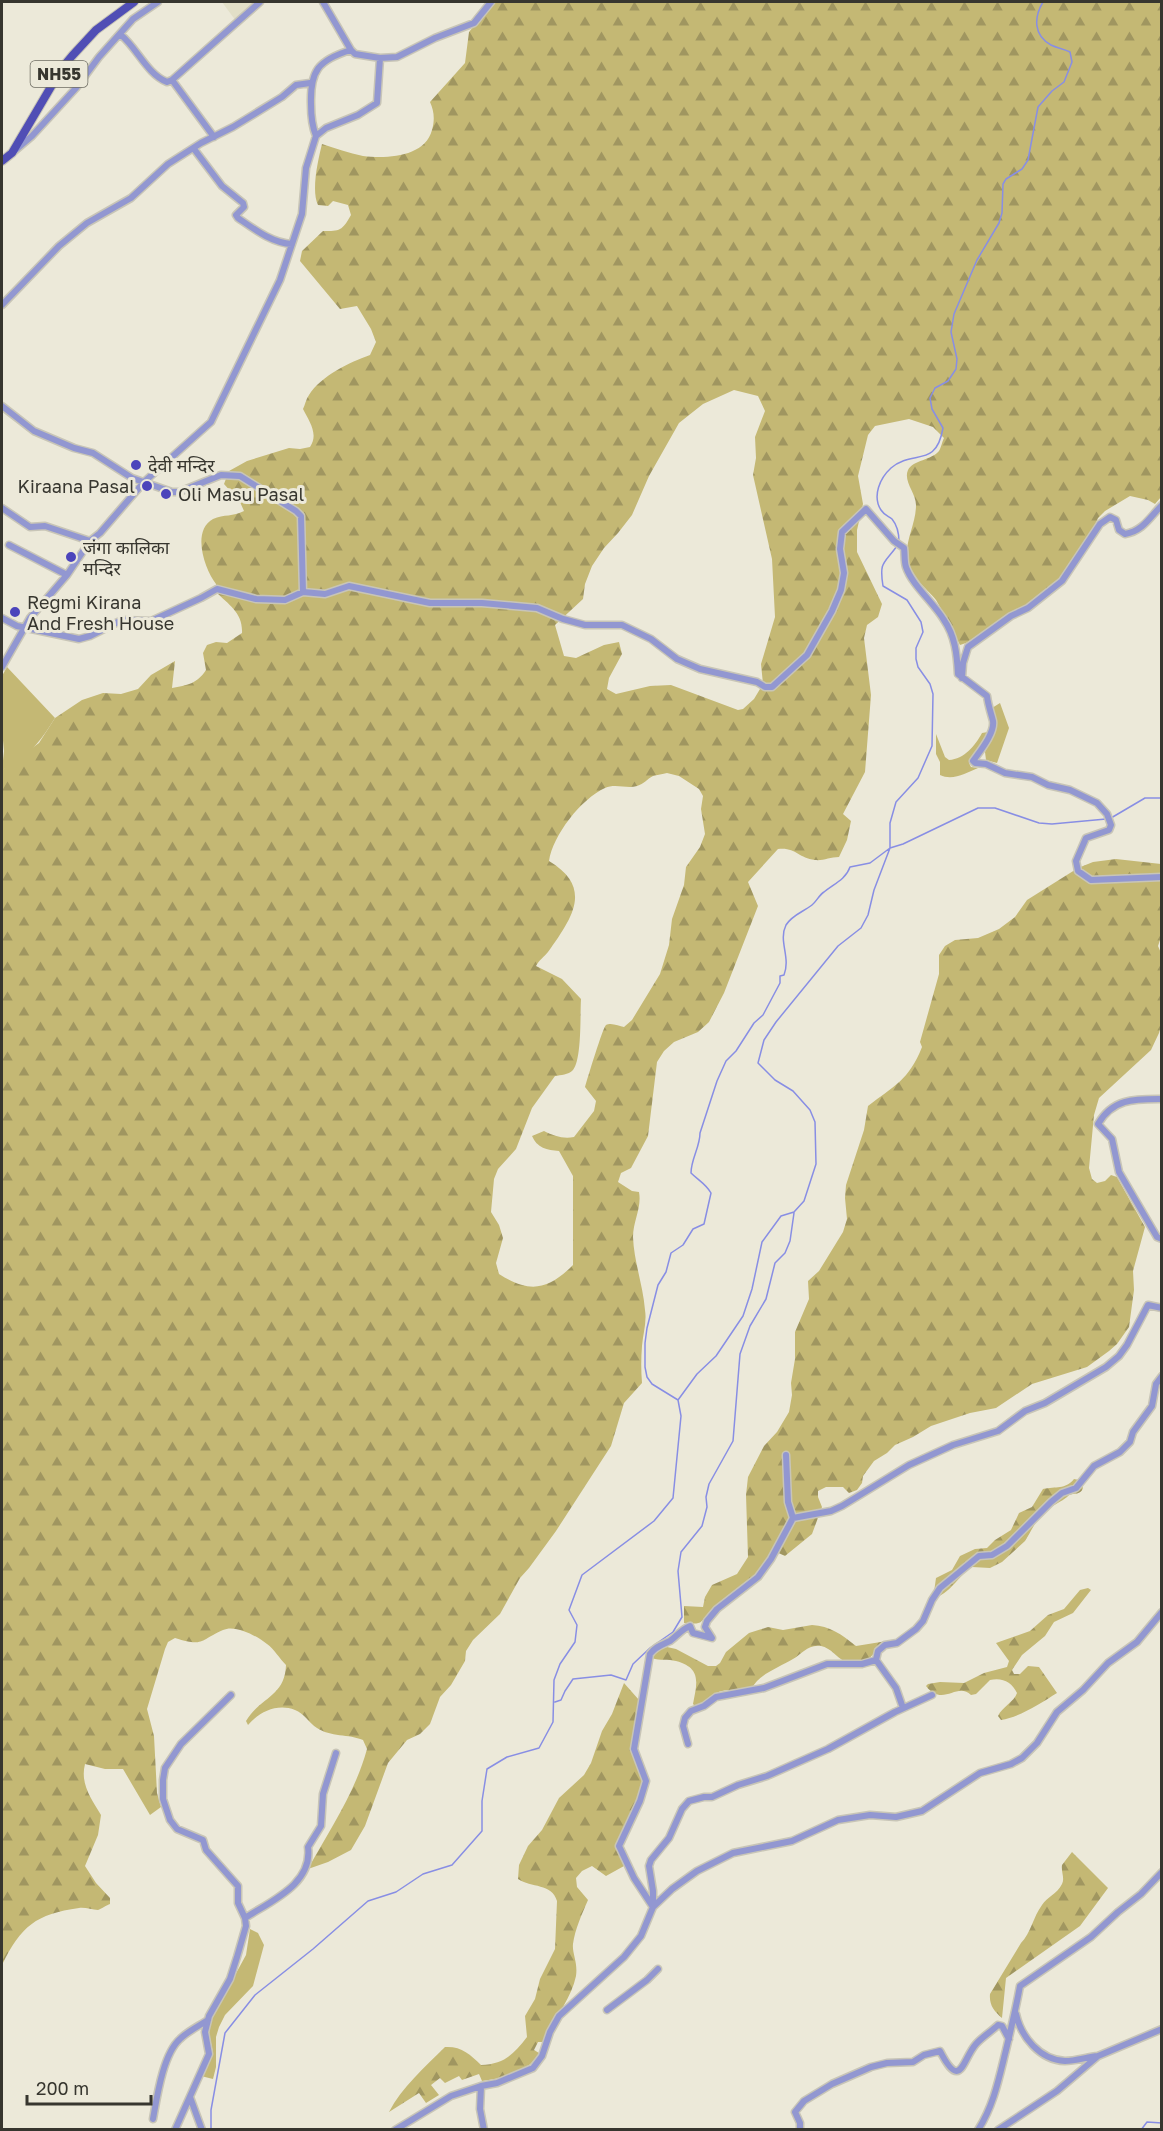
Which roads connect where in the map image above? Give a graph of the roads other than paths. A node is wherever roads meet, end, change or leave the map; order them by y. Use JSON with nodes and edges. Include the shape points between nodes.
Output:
{"nodes":[{"id":1,"x":134,"y":2,"type":"edge"},
{"id":2,"x":158,"y":2,"type":"edge"},
{"id":3,"x":260,"y":2,"type":"edge"},
{"id":4,"x":322,"y":2,"type":"edge"},
{"id":5,"x":491,"y":2,"type":"edge"},
{"id":6,"x":121,"y":35,"type":"junction"},
{"id":7,"x":351,"y":50,"type":"junction"},
{"id":8,"x":380,"y":58,"type":"junction"},
{"id":9,"x":172,"y":80,"type":"junction"},
{"id":10,"x":310,"y":83,"type":"junction"},
{"id":11,"x":316,"y":136,"type":"junction"},
{"id":12,"x":214,"y":137,"type":"junction"},
{"id":13,"x":194,"y":149,"type":"junction"},
{"id":14,"x":12,"y":153,"type":"junction"},
{"id":15,"x":2,"y":161,"type":"edge"},
{"id":16,"x":292,"y":244,"type":"junction"},
{"id":17,"x":2,"y":305,"type":"edge"},
{"id":18,"x":2,"y":406,"type":"edge"},
{"id":19,"x":144,"y":482,"type":"junction"},
{"id":20,"x":1161,"y":505,"type":"edge"},
{"id":21,"x":2,"y":508,"type":"edge"},
{"id":22,"x":90,"y":541,"type":"junction"},
{"id":23,"x":9,"y":545,"type":"dead end"},
{"id":24,"x":67,"y":575,"type":"junction"},
{"id":25,"x":303,"y":592,"type":"junction"},
{"id":26,"x":2,"y":618,"type":"edge"},
{"id":27,"x":24,"y":627,"type":"junction"},
{"id":28,"x":2,"y":667,"type":"edge"},
{"id":29,"x":962,"y":678,"type":"junction"},
{"id":30,"x":1161,"y":877,"type":"edge"},
{"id":31,"x":1161,"y":1099,"type":"edge"},
{"id":32,"x":1161,"y":1239,"type":"edge"},
{"id":33,"x":1161,"y":1308,"type":"edge"},
{"id":34,"x":1161,"y":1376,"type":"edge"},
{"id":35,"x":786,"y":1455,"type":"dead end"},
{"id":36,"x":794,"y":1518,"type":"junction"},
{"id":37,"x":1161,"y":1612,"type":"edge"},
{"id":38,"x":876,"y":1660,"type":"junction"},
{"id":39,"x":231,"y":1695,"type":"dead end"},
{"id":40,"x":932,"y":1695,"type":"dead end"},
{"id":41,"x":903,"y":1708,"type":"junction"},
{"id":42,"x":688,"y":1744,"type":"dead end"},
{"id":43,"x":336,"y":1753,"type":"dead end"},
{"id":44,"x":1161,"y":1872,"type":"edge"},
{"id":45,"x":653,"y":1907,"type":"junction"},
{"id":46,"x":245,"y":1918,"type":"junction"},
{"id":47,"x":658,"y":1969,"type":"dead end"},
{"id":48,"x":607,"y":2010,"type":"dead end"},
{"id":49,"x":1015,"y":2011,"type":"junction"},
{"id":50,"x":208,"y":2020,"type":"junction"},
{"id":51,"x":1161,"y":2029,"type":"edge"},
{"id":52,"x":1009,"y":2039,"type":"junction"},
{"id":53,"x":1098,"y":2056,"type":"junction"},
{"id":54,"x":481,"y":2086,"type":"junction"},
{"id":55,"x":190,"y":2097,"type":"junction"},
{"id":56,"x":153,"y":2119,"type":"dead end"},
{"id":57,"x":175,"y":2130,"type":"edge"},
{"id":58,"x":202,"y":2130,"type":"edge"},
{"id":59,"x":395,"y":2130,"type":"edge"},
{"id":60,"x":484,"y":2130,"type":"edge"},
{"id":61,"x":800,"y":2130,"type":"edge"},
{"id":62,"x":978,"y":2130,"type":"edge"},
{"id":63,"x":998,"y":2130,"type":"edge"}],
"edges":[{"from":1,"to":14,"type":"main road","number":"NH55","via":[[96,30],[62,68]]},
{"from":2,"to":6,"type":"street","via":[[134,19]]},
{"from":3,"to":9,"type":"street"},
{"from":4,"to":7,"type":"street"},
{"from":5,"to":8,"type":"street","via":[[479,19],[466,28],[397,57]]},
{"from":6,"to":9,"type":"street","via":[[160,79]]},
{"from":6,"to":14,"type":"street","via":[[32,136]]},
{"from":7,"to":8,"type":"street"},
{"from":7,"to":10,"type":"street","via":[[318,68]]},
{"from":8,"to":11,"type":"street","via":[[377,103]]},
{"from":9,"to":12,"type":"street"},
{"from":10,"to":11,"type":"street"},
{"from":10,"to":12,"type":"street","via":[[296,86]]},
{"from":11,"to":16,"type":"street","via":[[306,168],[302,214]]},
{"from":12,"to":13,"type":"street"},
{"from":13,"to":16,"type":"street","via":[[222,186],[243,203],[238,218],[267,236]]},
{"from":13,"to":17,"type":"street","via":[[168,164],[132,198],[87,223]]},
{"from":14,"to":15,"type":"main road","number":"NH55"},
{"from":16,"to":19,"type":"street","via":[[275,293],[211,422]]},
{"from":18,"to":19,"type":"street","via":[[34,431],[93,453]]},
{"from":19,"to":22,"type":"street"},
{"from":19,"to":25,"type":"street","via":[[179,492],[222,475],[240,476],[296,511],[301,516]]},
{"from":20,"to":29,"type":"street","via":[[1133,533],[1119,530],[1116,520],[1110,517],[1100,524],[1062,581],[1038,602],[968,647]]},
{"from":21,"to":22,"type":"street","via":[[30,527],[45,526]]},
{"from":22,"to":24,"type":"street"},
{"from":23,"to":24,"type":"street"},
{"from":24,"to":27,"type":"street"},
{"from":25,"to":27,"type":"street","via":[[285,600],[256,599],[217,589],[150,621],[122,620],[79,639]]},
{"from":25,"to":29,"type":"street","via":[[325,594],[349,586],[430,603],[537,608],[585,625],[622,626],[700,669],[772,687],[807,655],[832,611],[844,573],[842,532],[867,509],[904,548],[905,566],[911,577],[945,620]]},
{"from":26,"to":27,"type":"street"},
{"from":27,"to":28,"type":"street"},
{"from":29,"to":30,"type":"street","via":[[987,696],[993,721],[975,763],[1070,790],[1097,803],[1107,814],[1111,825],[1108,830],[1086,838],[1080,848],[1078,871],[1091,880]]},
{"from":31,"to":32,"type":"street","via":[[1129,1099],[1104,1113],[1098,1124],[1112,1139],[1119,1172]]},
{"from":33,"to":36,"type":"street","via":[[1148,1305],[1127,1345],[1106,1366],[1025,1411],[998,1431],[909,1465],[831,1511]]},
{"from":34,"to":38,"type":"street","via":[[1152,1406],[1120,1452],[1094,1466],[1076,1488],[1051,1502],[1007,1546],[992,1555],[979,1556],[940,1588],[916,1629],[885,1645]]},
{"from":35,"to":36,"type":"street","via":[[788,1502]]},
{"from":36,"to":45,"type":"street","via":[[758,1576],[707,1621],[705,1628],[712,1638],[693,1633],[690,1626],[650,1654],[634,1749],[646,1781],[619,1846]]},
{"from":37,"to":45,"type":"street","via":[[1137,1642],[1108,1663],[1057,1712],[1022,1758],[980,1773],[922,1811],[896,1817],[870,1815],[838,1820],[792,1841],[727,1856],[672,1888]]},
{"from":38,"to":41,"type":"street","via":[[896,1688]]},
{"from":38,"to":42,"type":"street","via":[[827,1664],[764,1688],[716,1697],[685,1718]]},
{"from":39,"to":46,"type":"street","via":[[171,1757],[162,1790],[170,1820],[177,1829],[202,1840],[206,1850],[238,1886],[238,1903]]},
{"from":40,"to":41,"type":"street"},
{"from":41,"to":45,"type":"street","via":[[828,1749],[767,1776],[712,1797],[689,1801],[669,1838],[651,1860]]},
{"from":43,"to":46,"type":"street","via":[[323,1794],[321,1826],[308,1847],[306,1867],[281,1896]]},
{"from":44,"to":49,"type":"street","via":[[1091,1937],[1020,1986]]},
{"from":45,"to":54,"type":"street","via":[[641,1936],[624,1957],[559,2016],[533,2068]]},
{"from":46,"to":50,"type":"street","via":[[230,1979]]},
{"from":47,"to":48,"type":"street"},
{"from":49,"to":52,"type":"street"},
{"from":49,"to":53,"type":"street","via":[[1019,2026],[1045,2056],[1068,2061]]},
{"from":50,"to":55,"type":"street","via":[[205,2032],[209,2054]]},
{"from":50,"to":56,"type":"street","via":[[179,2039],[173,2049],[160,2081]]},
{"from":51,"to":53,"type":"street"},
{"from":52,"to":61,"type":"street","via":[[998,2025],[977,2043],[958,2070],[948,2066],[940,2051],[913,2062],[871,2067],[804,2101],[795,2112]]},
{"from":52,"to":62,"type":"street","via":[[993,2101]]},
{"from":53,"to":63,"type":"street","via":[[1058,2091]]},
{"from":54,"to":59,"type":"street","via":[[451,2096]]},
{"from":54,"to":60,"type":"street"},
{"from":55,"to":57,"type":"street"},
{"from":55,"to":58,"type":"street"}]}
